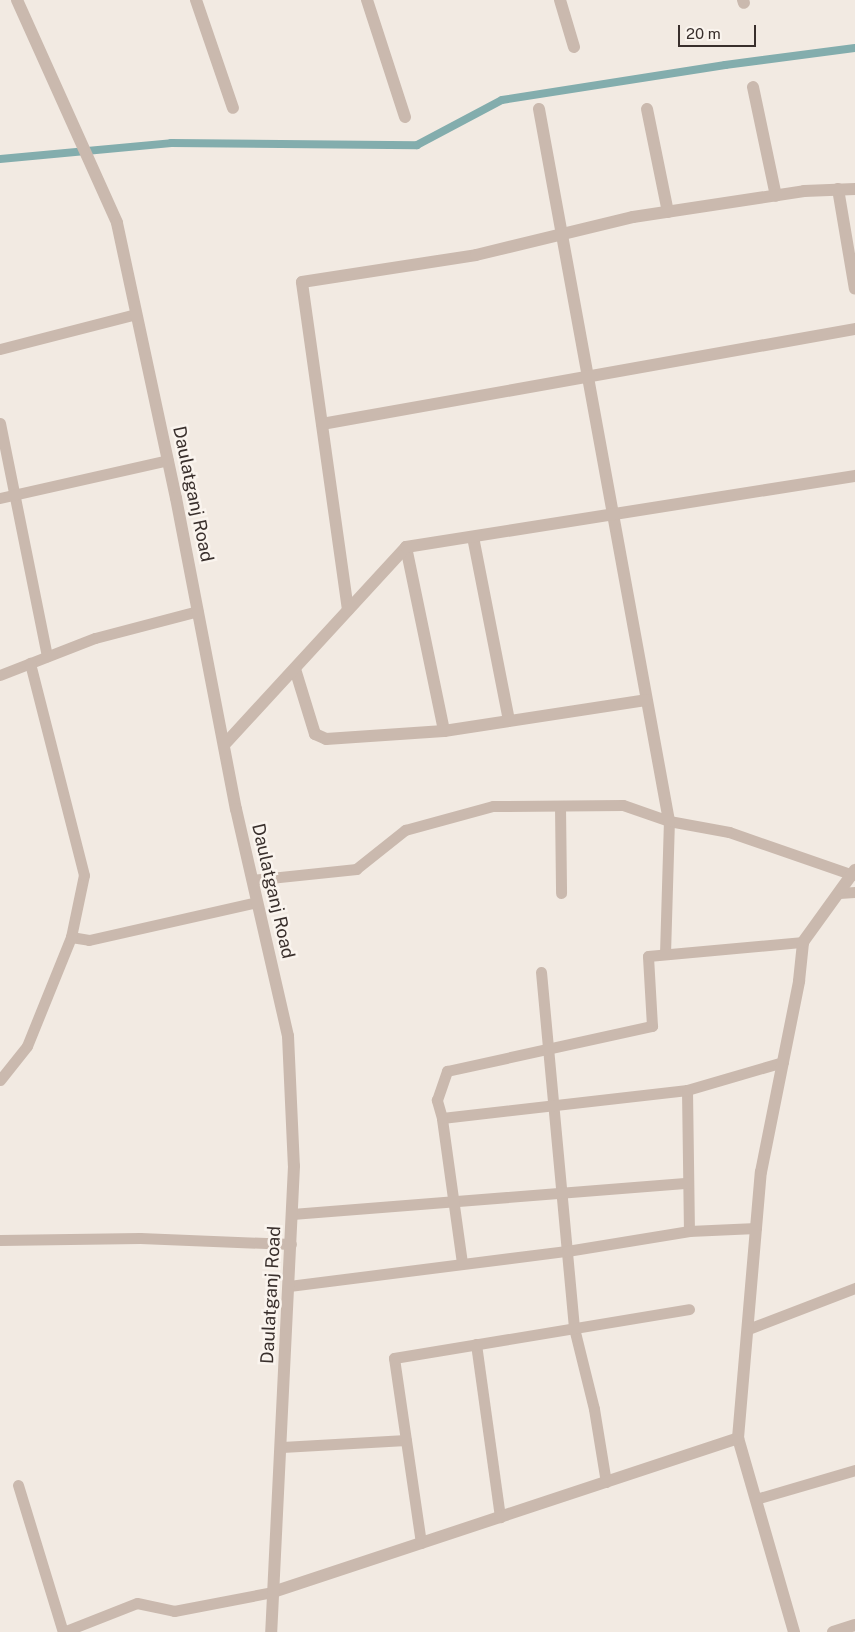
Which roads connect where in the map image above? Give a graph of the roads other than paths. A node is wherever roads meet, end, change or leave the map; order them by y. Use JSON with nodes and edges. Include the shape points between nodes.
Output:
{"nodes":[{"id":1,"x":17,"y":0,"type":"edge"},
{"id":2,"x":196,"y":0,"type":"edge"},
{"id":3,"x":367,"y":0,"type":"edge"},
{"id":4,"x":560,"y":0,"type":"edge"},
{"id":5,"x":574,"y":47,"type":"dead end"},
{"id":6,"x":753,"y":87,"type":"dead end"},
{"id":7,"x":233,"y":108,"type":"dead end"},
{"id":8,"x":539,"y":109,"type":"dead end"},
{"id":9,"x":647,"y":109,"type":"dead end"},
{"id":10,"x":405,"y":117,"type":"dead end"},
{"id":11,"x":855,"y":188,"type":"edge"},
{"id":12,"x":838,"y":190,"type":"junction"},
{"id":13,"x":776,"y":196,"type":"junction"},
{"id":14,"x":668,"y":212,"type":"junction"},
{"id":15,"x":562,"y":234,"type":"junction"},
{"id":16,"x":855,"y":289,"type":"edge"},
{"id":17,"x":136,"y":314,"type":"junction"},
{"id":18,"x":855,"y":328,"type":"edge"},
{"id":19,"x":0,"y":349,"type":"edge"},
{"id":20,"x":587,"y":376,"type":"junction"},
{"id":21,"x":0,"y":423,"type":"edge"},
{"id":22,"x":322,"y":424,"type":"junction"},
{"id":23,"x":168,"y":460,"type":"junction"},
{"id":24,"x":855,"y":476,"type":"edge"},
{"id":25,"x":14,"y":495,"type":"junction"},
{"id":26,"x":0,"y":498,"type":"edge"},
{"id":27,"x":612,"y":515,"type":"junction"},
{"id":28,"x":473,"y":536,"type":"junction"},
{"id":29,"x":406,"y":547,"type":"junction"},
{"id":30,"x":348,"y":610,"type":"junction"},
{"id":31,"x":198,"y":611,"type":"junction"},
{"id":32,"x":47,"y":656,"type":"junction"},
{"id":33,"x":30,"y":663,"type":"junction"},
{"id":34,"x":295,"y":668,"type":"junction"},
{"id":35,"x":0,"y":675,"type":"edge"},
{"id":36,"x":646,"y":700,"type":"junction"},
{"id":37,"x":509,"y":720,"type":"junction"},
{"id":38,"x":444,"y":731,"type":"junction"},
{"id":39,"x":224,"y":745,"type":"junction"},
{"id":40,"x":560,"y":806,"type":"junction"},
{"id":41,"x":669,"y":821,"type":"junction"},
{"id":42,"x":854,"y":872,"type":"edge"},
{"id":43,"x":252,"y":880,"type":"junction"},
{"id":44,"x":855,"y":892,"type":"edge"},
{"id":45,"x":561,"y":893,"type":"dead end"},
{"id":46,"x":839,"y":893,"type":"junction"},
{"id":47,"x":257,"y":902,"type":"junction"},
{"id":48,"x":71,"y":937,"type":"junction"},
{"id":49,"x":802,"y":942,"type":"junction"},
{"id":50,"x":665,"y":954,"type":"junction"},
{"id":51,"x":542,"y":972,"type":"dead end"},
{"id":52,"x":548,"y":1049,"type":"junction"},
{"id":53,"x":783,"y":1062,"type":"junction"},
{"id":54,"x":0,"y":1080,"type":"edge"},
{"id":55,"x":687,"y":1090,"type":"junction"},
{"id":56,"x":553,"y":1104,"type":"junction"},
{"id":57,"x":442,"y":1118,"type":"junction"},
{"id":58,"x":688,"y":1182,"type":"junction"},
{"id":59,"x":561,"y":1193,"type":"junction"},
{"id":60,"x":454,"y":1203,"type":"junction"},
{"id":61,"x":292,"y":1214,"type":"junction"},
{"id":62,"x":756,"y":1228,"type":"junction"},
{"id":63,"x":689,"y":1231,"type":"junction"},
{"id":64,"x":0,"y":1240,"type":"edge"},
{"id":65,"x":291,"y":1244,"type":"junction"},
{"id":66,"x":567,"y":1251,"type":"junction"},
{"id":67,"x":462,"y":1263,"type":"junction"},
{"id":68,"x":289,"y":1286,"type":"junction"},
{"id":69,"x":855,"y":1288,"type":"edge"},
{"id":70,"x":689,"y":1310,"type":"dead end"},
{"id":71,"x":574,"y":1328,"type":"junction"},
{"id":72,"x":748,"y":1329,"type":"junction"},
{"id":73,"x":476,"y":1344,"type":"junction"},
{"id":74,"x":738,"y":1438,"type":"junction"},
{"id":75,"x":406,"y":1440,"type":"junction"},
{"id":76,"x":282,"y":1448,"type":"junction"},
{"id":77,"x":855,"y":1470,"type":"edge"},
{"id":78,"x":606,"y":1482,"type":"junction"},
{"id":79,"x":18,"y":1485,"type":"dead end"},
{"id":80,"x":756,"y":1499,"type":"junction"},
{"id":81,"x":500,"y":1517,"type":"junction"},
{"id":82,"x":420,"y":1543,"type":"junction"},
{"id":83,"x":273,"y":1592,"type":"junction"},
{"id":84,"x":855,"y":1625,"type":"edge"},
{"id":85,"x":63,"y":1632,"type":"edge"},
{"id":86,"x":271,"y":1632,"type":"edge"},
{"id":87,"x":794,"y":1632,"type":"edge"},
{"id":88,"x":833,"y":1632,"type":"edge"}],
"edges":[{"from":1,"to":17,"type":"street","name":"Daulatganj Road","via":[[117,223]]},
{"from":2,"to":7,"type":"street"},
{"from":3,"to":10,"type":"street"},
{"from":4,"to":5,"type":"street"},
{"from":6,"to":13,"type":"street"},
{"from":8,"to":15,"type":"street"},
{"from":9,"to":14,"type":"street"},
{"from":11,"to":12,"type":"street"},
{"from":12,"to":13,"type":"street"},
{"from":12,"to":16,"type":"street"},
{"from":13,"to":14,"type":"street"},
{"from":14,"to":15,"type":"street"},
{"from":15,"to":20,"type":"street"},
{"from":15,"to":22,"type":"street","via":[[476,255],[302,282]]},
{"from":17,"to":19,"type":"lane"},
{"from":17,"to":23,"type":"street","name":"Daulatganj Road"},
{"from":18,"to":20,"type":"street"},
{"from":20,"to":22,"type":"street"},
{"from":20,"to":27,"type":"street"},
{"from":21,"to":25,"type":"lane"},
{"from":22,"to":30,"type":"street"},
{"from":23,"to":25,"type":"lane"},
{"from":23,"to":31,"type":"street","name":"Daulatganj Road"},
{"from":24,"to":27,"type":"street"},
{"from":25,"to":26,"type":"lane"},
{"from":25,"to":32,"type":"lane"},
{"from":27,"to":28,"type":"street"},
{"from":27,"to":36,"type":"street"},
{"from":28,"to":29,"type":"street"},
{"from":28,"to":37,"type":"street"},
{"from":29,"to":30,"type":"street"},
{"from":29,"to":38,"type":"street"},
{"from":30,"to":34,"type":"street"},
{"from":31,"to":32,"type":"lane","via":[[95,638]]},
{"from":31,"to":39,"type":"street","name":"Daulatganj Road"},
{"from":32,"to":33,"type":"lane"},
{"from":33,"to":35,"type":"lane"},
{"from":33,"to":48,"type":"lane","via":[[84,875]]},
{"from":34,"to":38,"type":"street","via":[[315,734],[320,737]]},
{"from":34,"to":39,"type":"street"},
{"from":36,"to":37,"type":"street"},
{"from":36,"to":41,"type":"street"},
{"from":37,"to":38,"type":"street"},
{"from":39,"to":43,"type":"street","name":"Daulatganj Road"},
{"from":40,"to":41,"type":"lane","via":[[622,806]]},
{"from":40,"to":43,"type":"lane","via":[[493,806],[405,830],[356,869]]},
{"from":40,"to":45,"type":"lane"},
{"from":41,"to":42,"type":"lane","via":[[729,832]]},
{"from":41,"to":50,"type":"lane"},
{"from":42,"to":46,"type":"street"},
{"from":43,"to":47,"type":"street","name":"Daulatganj Road"},
{"from":44,"to":46,"type":"lane"},
{"from":46,"to":49,"type":"street"},
{"from":47,"to":48,"type":"lane","via":[[89,940]]},
{"from":47,"to":61,"type":"street","name":"Daulatganj Road","via":[[288,1036],[294,1166]]},
{"from":48,"to":54,"type":"lane","via":[[27,1046]]},
{"from":49,"to":50,"type":"lane"},
{"from":49,"to":53,"type":"street","via":[[799,982]]},
{"from":50,"to":52,"type":"lane","via":[[648,956],[652,1026]]},
{"from":51,"to":52,"type":"lane"},
{"from":52,"to":56,"type":"lane"},
{"from":52,"to":57,"type":"lane","via":[[447,1071],[437,1100]]},
{"from":53,"to":55,"type":"lane"},
{"from":53,"to":62,"type":"street","via":[[761,1172]]},
{"from":55,"to":56,"type":"lane"},
{"from":55,"to":58,"type":"lane"},
{"from":56,"to":57,"type":"lane"},
{"from":56,"to":59,"type":"lane"},
{"from":57,"to":60,"type":"lane"},
{"from":58,"to":59,"type":"lane"},
{"from":58,"to":63,"type":"lane"},
{"from":59,"to":60,"type":"lane"},
{"from":59,"to":66,"type":"lane"},
{"from":60,"to":61,"type":"lane"},
{"from":60,"to":67,"type":"lane"},
{"from":61,"to":65,"type":"street","name":"Daulatganj Road"},
{"from":62,"to":63,"type":"lane"},
{"from":62,"to":72,"type":"street"},
{"from":63,"to":66,"type":"lane"},
{"from":64,"to":65,"type":"lane","via":[[140,1238]]},
{"from":65,"to":68,"type":"street","name":"Daulatganj Road"},
{"from":66,"to":67,"type":"lane"},
{"from":66,"to":71,"type":"lane"},
{"from":67,"to":68,"type":"lane"},
{"from":68,"to":76,"type":"street","name":"Daulatganj Road"},
{"from":69,"to":72,"type":"lane"},
{"from":70,"to":71,"type":"lane"},
{"from":71,"to":73,"type":"lane"},
{"from":71,"to":78,"type":"lane","via":[[594,1409]]},
{"from":72,"to":74,"type":"street"},
{"from":73,"to":75,"type":"lane","via":[[394,1358]]},
{"from":73,"to":81,"type":"lane"},
{"from":74,"to":78,"type":"street"},
{"from":74,"to":80,"type":"street"},
{"from":75,"to":76,"type":"lane"},
{"from":75,"to":82,"type":"lane"},
{"from":76,"to":83,"type":"street","name":"Daulatganj Road"},
{"from":77,"to":80,"type":"lane"},
{"from":78,"to":81,"type":"street"},
{"from":79,"to":85,"type":"lane"},
{"from":80,"to":87,"type":"street"},
{"from":81,"to":82,"type":"street"},
{"from":82,"to":83,"type":"street"},
{"from":83,"to":85,"type":"lane","via":[[174,1611],[137,1603]]},
{"from":83,"to":86,"type":"street","name":"Daulatganj Road"},
{"from":84,"to":88,"type":"street"}]}
